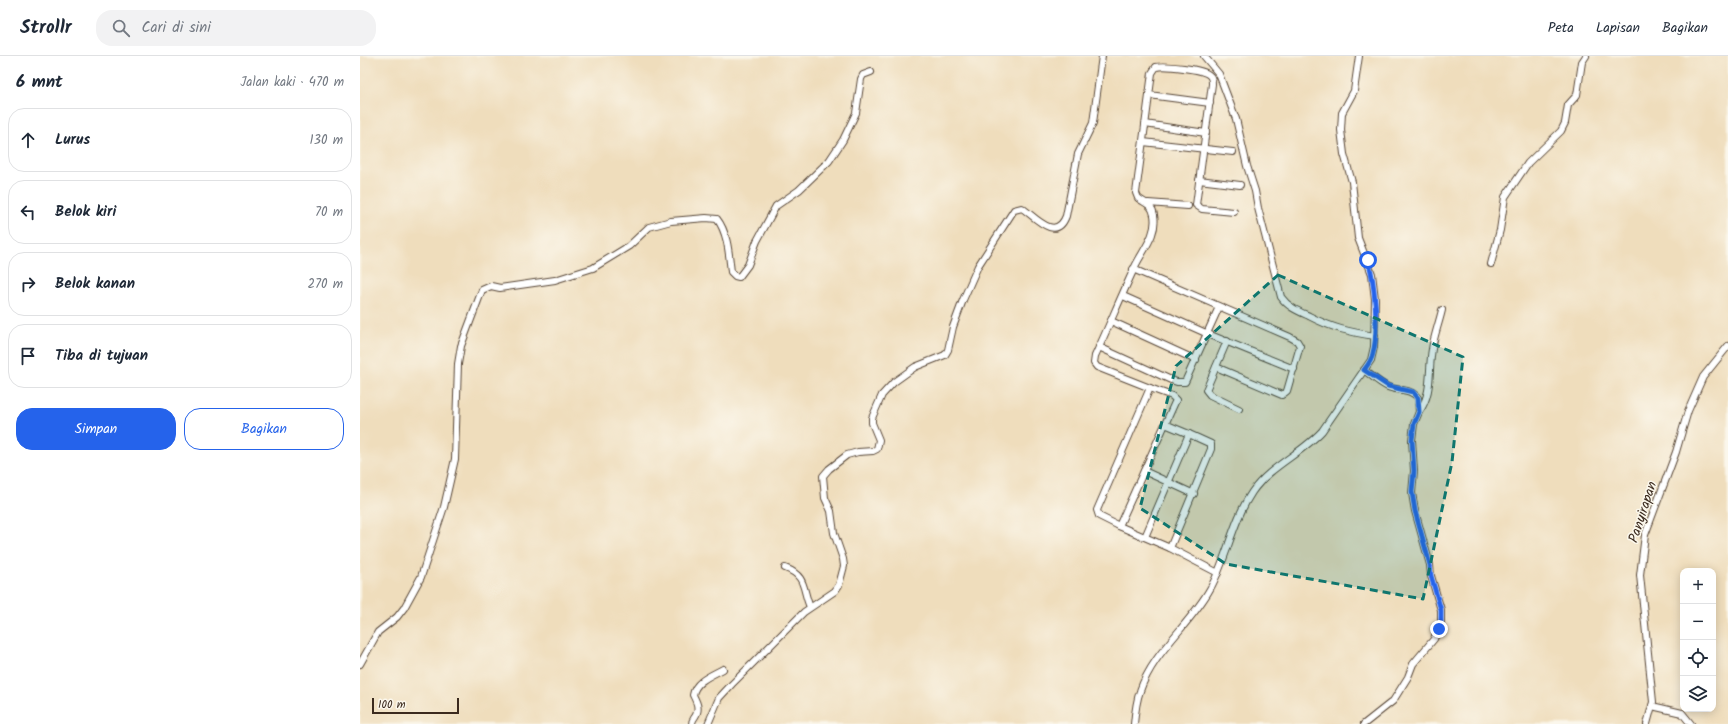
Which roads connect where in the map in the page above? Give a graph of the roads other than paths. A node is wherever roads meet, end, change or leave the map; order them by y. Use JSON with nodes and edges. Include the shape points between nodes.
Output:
{"nodes":[{"id":1,"x":1102,"y":56,"type":"edge"},
{"id":2,"x":1204,"y":56,"type":"edge"},
{"id":3,"x":1359,"y":56,"type":"edge"},
{"id":4,"x":1586,"y":56,"type":"edge"},
{"id":5,"x":871,"y":72,"type":"dead end"},
{"id":6,"x":1149,"y":95,"type":"junction"},
{"id":7,"x":1210,"y":103,"type":"junction"},
{"id":8,"x":1145,"y":124,"type":"junction"},
{"id":9,"x":1206,"y":133,"type":"junction"},
{"id":10,"x":1143,"y":142,"type":"junction"},
{"id":11,"x":1203,"y":149,"type":"junction"},
{"id":12,"x":1233,"y":152,"type":"dead end"},
{"id":13,"x":1199,"y":180,"type":"junction"},
{"id":14,"x":1240,"y":185,"type":"dead end"},
{"id":15,"x":1148,"y":203,"type":"junction"},
{"id":16,"x":1188,"y":206,"type":"dead end"},
{"id":17,"x":1234,"y":212,"type":"dead end"},
{"id":18,"x":1491,"y":264,"type":"dead end"},
{"id":19,"x":1133,"y":269,"type":"junction"},
{"id":20,"x":1123,"y":296,"type":"junction"},
{"id":21,"x":1219,"y":307,"type":"junction"},
{"id":22,"x":1442,"y":310,"type":"dead end"},
{"id":23,"x":1111,"y":321,"type":"junction"},
{"id":24,"x":1208,"y":334,"type":"junction"},
{"id":25,"x":1375,"y":336,"type":"junction"},
{"id":26,"x":1227,"y":341,"type":"junction"},
{"id":27,"x":1728,"y":346,"type":"edge"},
{"id":28,"x":1099,"y":347,"type":"junction"},
{"id":29,"x":1196,"y":360,"type":"junction"},
{"id":30,"x":1216,"y":367,"type":"junction"},
{"id":31,"x":1294,"y":369,"type":"junction"},
{"id":32,"x":1364,"y":370,"type":"junction"},
{"id":33,"x":1150,"y":388,"type":"junction"},
{"id":34,"x":1239,"y":409,"type":"dead end"},
{"id":35,"x":1419,"y":412,"type":"junction"},
{"id":36,"x":1165,"y":424,"type":"junction"},
{"id":37,"x":1189,"y":434,"type":"junction"},
{"id":38,"x":1144,"y":471,"type":"junction"},
{"id":39,"x":1169,"y":482,"type":"junction"},
{"id":40,"x":1194,"y":494,"type":"junction"},
{"id":41,"x":1119,"y":526,"type":"junction"},
{"id":42,"x":1145,"y":537,"type":"junction"},
{"id":43,"x":1170,"y":548,"type":"junction"},
{"id":44,"x":785,"y":568,"type":"dead end"},
{"id":45,"x":1218,"y":573,"type":"junction"},
{"id":46,"x":810,"y":607,"type":"junction"},
{"id":47,"x":360,"y":664,"type":"edge"},
{"id":48,"x":723,"y":669,"type":"dead end"},
{"id":49,"x":1652,"y":706,"type":"junction"},
{"id":50,"x":692,"y":724,"type":"edge"},
{"id":51,"x":708,"y":724,"type":"edge"},
{"id":52,"x":1134,"y":724,"type":"edge"},
{"id":53,"x":1364,"y":724,"type":"edge"},
{"id":54,"x":1647,"y":724,"type":"edge"},
{"id":55,"x":1691,"y":724,"type":"edge"}],
"edges":[{"from":1,"to":46,"type":"street","via":[[1093,123],[1078,154],[1063,223],[1051,228],[1022,208],[1014,210],[978,266],[963,300],[945,355],[915,367],[894,382],[882,395],[872,418],[879,440],[877,449],[847,455],[824,474],[825,498],[831,511],[834,533],[844,566],[835,591]]},
{"from":2,"to":25,"type":"street","via":[[1219,74],[1236,118],[1281,297],[1291,308],[1325,325]]},
{"from":3,"to":25,"type":"street","via":[[1354,87],[1342,114],[1341,130],[1344,154],[1352,182],[1358,238],[1372,274]]},
{"from":4,"to":18,"type":"street","via":[[1582,62],[1577,95],[1568,105],[1562,131],[1528,163],[1505,197]]},
{"from":5,"to":47,"type":"street","via":[[863,75],[861,79],[856,113],[846,135],[829,161],[799,190],[776,206],[757,241],[748,265],[739,277],[732,272],[726,240],[719,222],[717,219],[706,218],[670,221],[649,227],[629,246],[593,268],[555,280],[500,288],[491,286],[482,290],[461,346],[454,459],[444,507],[421,577],[404,608],[378,632]]},
{"from":6,"to":7,"type":"street"},
{"from":6,"to":7,"type":"street","via":[[1154,69],[1168,67],[1209,74],[1212,84]]},
{"from":6,"to":8,"type":"street"},
{"from":7,"to":9,"type":"street"},
{"from":8,"to":9,"type":"street"},
{"from":8,"to":10,"type":"street"},
{"from":9,"to":11,"type":"street"},
{"from":10,"to":11,"type":"street"},
{"from":10,"to":15,"type":"street","via":[[1136,196]]},
{"from":11,"to":12,"type":"street"},
{"from":11,"to":13,"type":"street"},
{"from":13,"to":14,"type":"street"},
{"from":13,"to":17,"type":"street","via":[[1197,206]]},
{"from":15,"to":16,"type":"street"},
{"from":15,"to":19,"type":"street","via":[[1154,215],[1153,231],[1150,241]]},
{"from":19,"to":20,"type":"street"},
{"from":19,"to":21,"type":"street"},
{"from":20,"to":23,"type":"street"},
{"from":20,"to":24,"type":"street"},
{"from":21,"to":24,"type":"street"},
{"from":21,"to":31,"type":"street","via":[[1297,341],[1300,349]]},
{"from":22,"to":35,"type":"street","via":[[1432,349],[1427,395]]},
{"from":23,"to":28,"type":"street"},
{"from":23,"to":29,"type":"street"},
{"from":24,"to":26,"type":"street"},
{"from":24,"to":29,"type":"street"},
{"from":25,"to":32,"type":"street","via":[[1373,354]]},
{"from":26,"to":30,"type":"street"},
{"from":26,"to":31,"type":"street"},
{"from":27,"to":49,"type":"street","name":"Panyirapan","via":[[1703,377],[1688,411],[1676,452],[1645,535],[1640,575]]},
{"from":28,"to":29,"type":"street","via":[[1176,382],[1185,382]]},
{"from":28,"to":33,"type":"street","via":[[1095,356],[1095,366]]},
{"from":30,"to":31,"type":"street","via":[[1282,395],[1287,391]]},
{"from":30,"to":34,"type":"street","via":[[1207,385],[1207,392]]},
{"from":32,"to":35,"type":"street","via":[[1388,386],[1416,394]]},
{"from":32,"to":45,"type":"street","via":[[1322,431],[1310,443],[1272,470],[1251,493],[1232,533]]},
{"from":33,"to":36,"type":"street","via":[[1176,400]]},
{"from":33,"to":41,"type":"street","via":[[1097,510],[1099,516]]},
{"from":35,"to":53,"type":"street","via":[[1412,440],[1413,502],[1440,604],[1441,622],[1434,639],[1413,664],[1396,696]]},
{"from":36,"to":37,"type":"street"},
{"from":36,"to":38,"type":"street"},
{"from":37,"to":39,"type":"street"},
{"from":37,"to":40,"type":"street","via":[[1212,447]]},
{"from":38,"to":39,"type":"street"},
{"from":38,"to":41,"type":"street"},
{"from":39,"to":40,"type":"street"},
{"from":39,"to":42,"type":"street"},
{"from":40,"to":43,"type":"street"},
{"from":41,"to":42,"type":"street"},
{"from":42,"to":43,"type":"street"},
{"from":43,"to":45,"type":"street"},
{"from":44,"to":46,"type":"street","via":[[802,580]]},
{"from":45,"to":52,"type":"street","via":[[1199,606],[1145,678]]},
{"from":46,"to":51,"type":"street","via":[[759,655],[719,698]]},
{"from":48,"to":50,"type":"street","via":[[701,681],[693,693],[697,701],[697,712]]},
{"from":49,"to":54,"type":"street","name":"Panyirapan"},
{"from":49,"to":55,"type":"street","via":[[1682,713]]}]}
